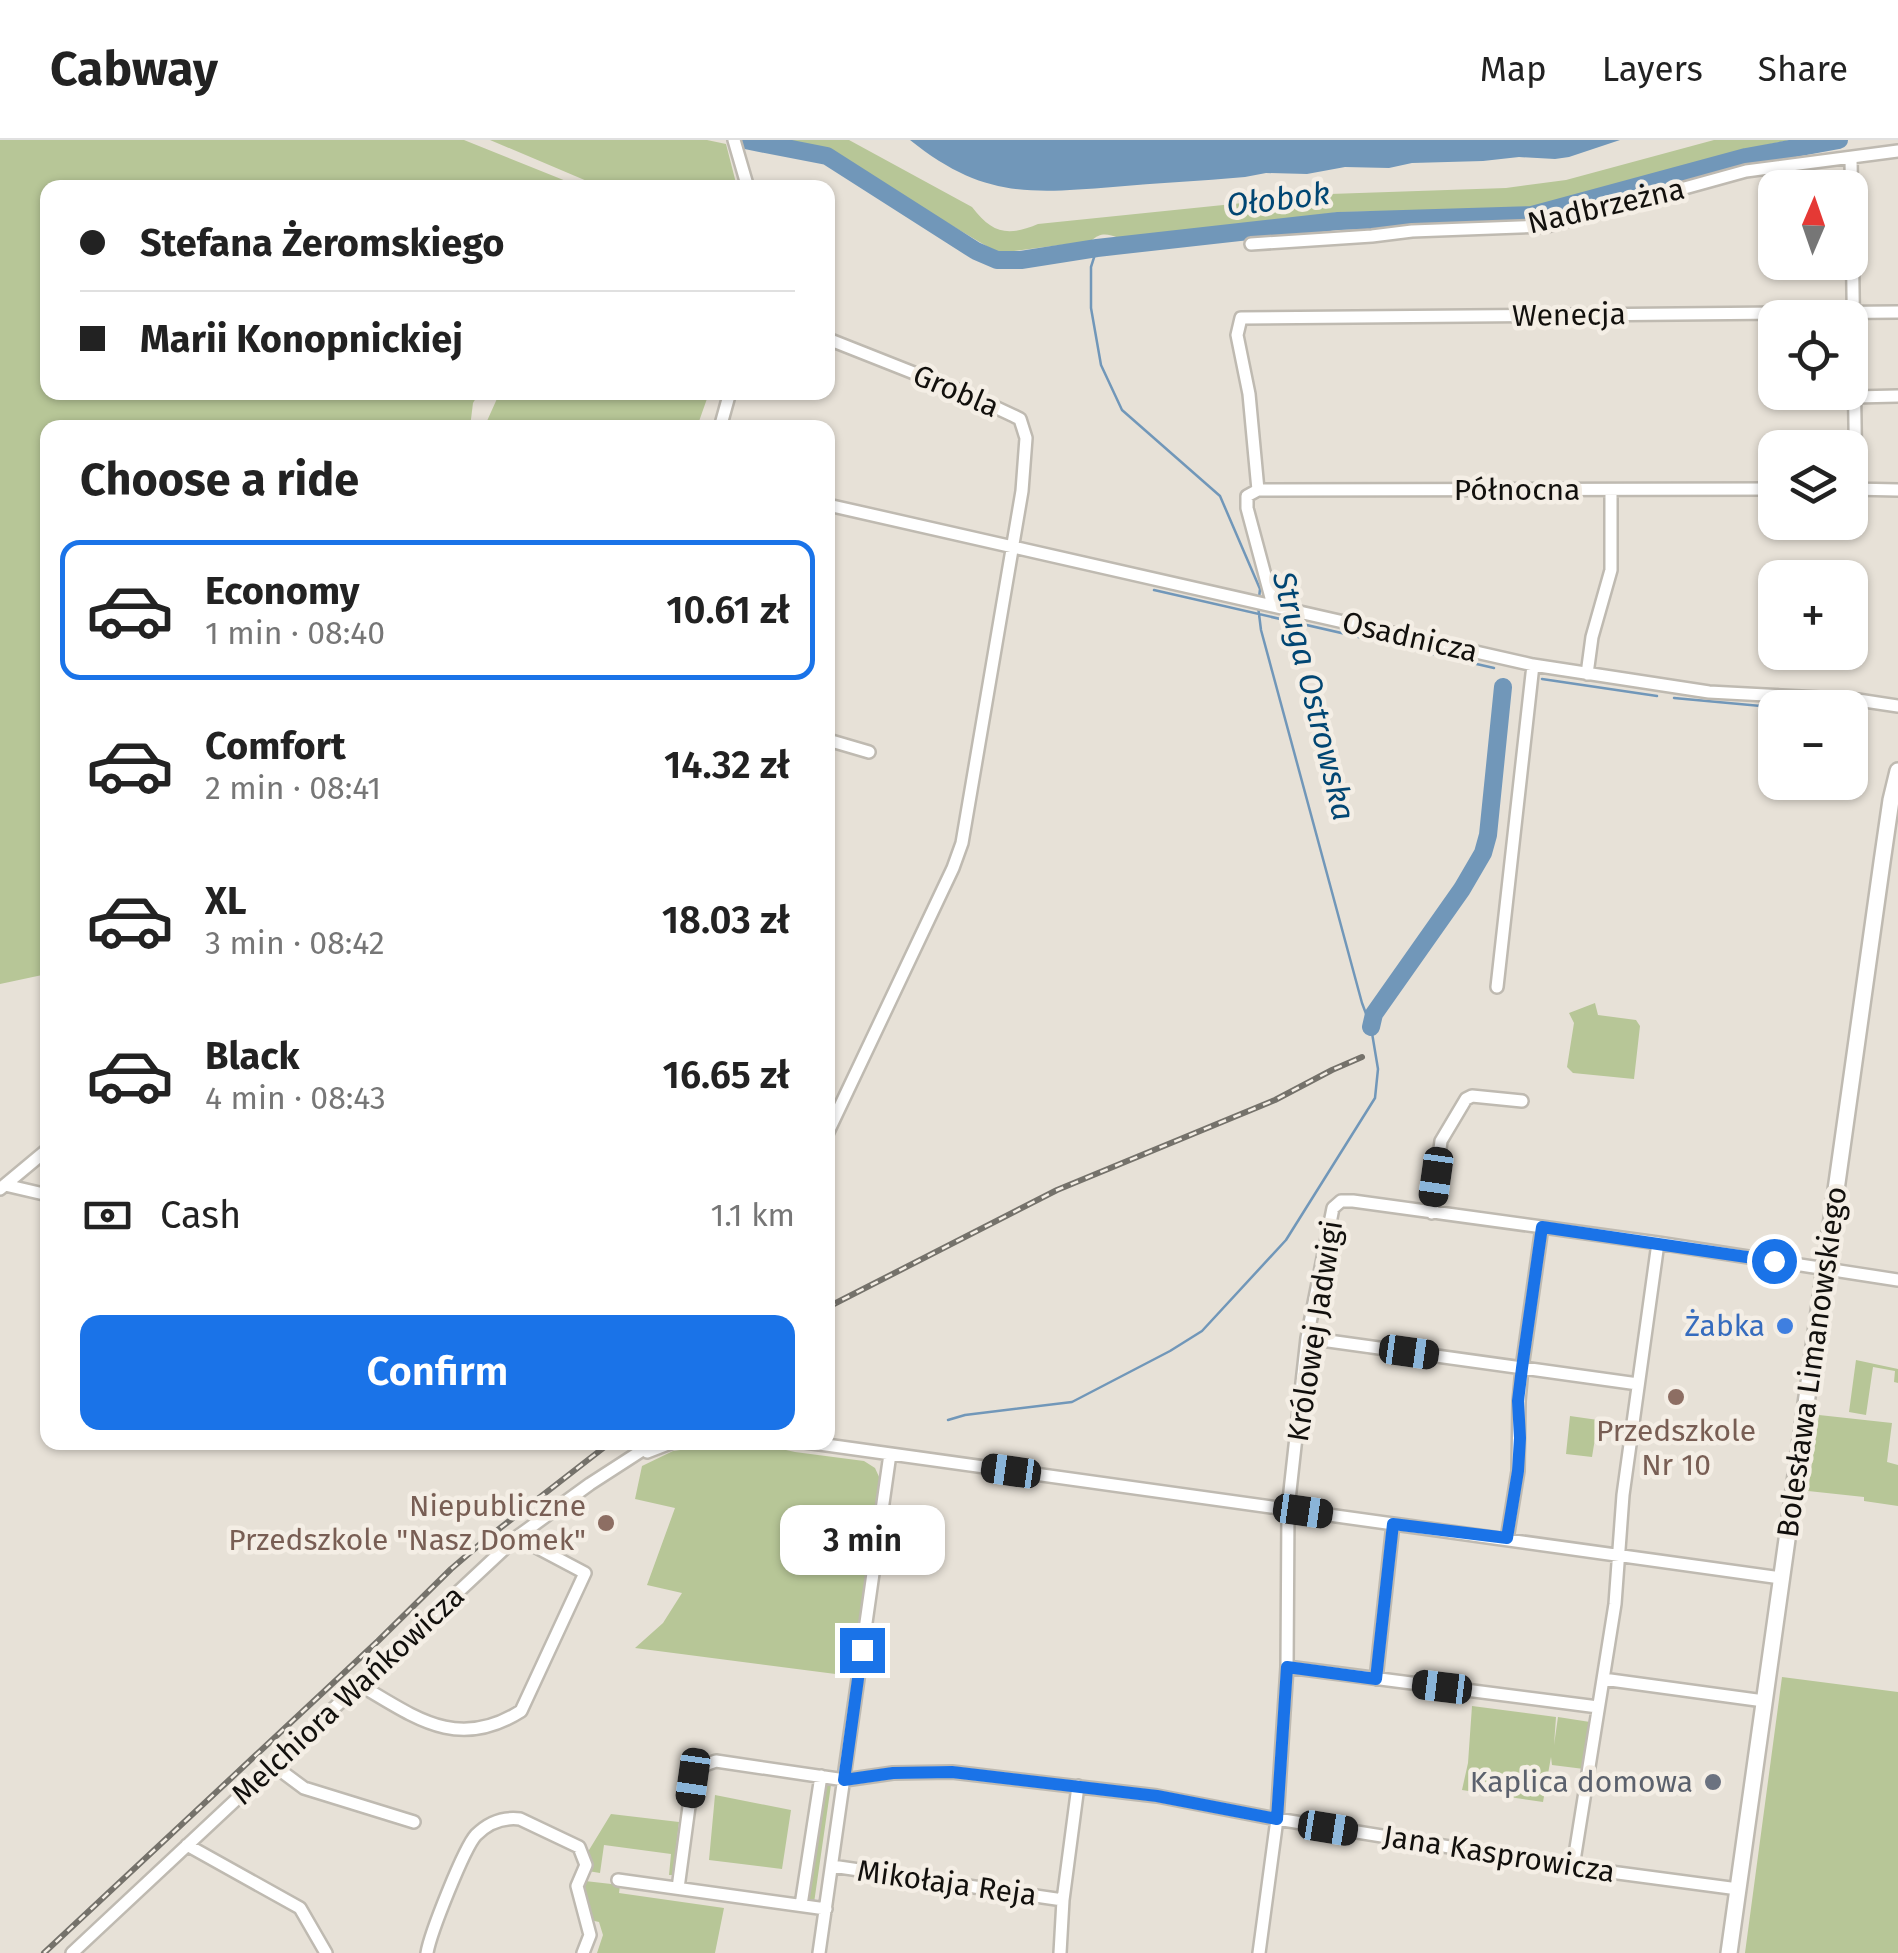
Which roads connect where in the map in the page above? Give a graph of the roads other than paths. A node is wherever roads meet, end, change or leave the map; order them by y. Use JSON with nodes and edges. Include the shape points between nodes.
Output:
{"nodes":[{"id":1,"x":734,"y":143,"type":"edge"},
{"id":2,"x":1898,"y":151,"type":"edge"},
{"id":3,"x":1851,"y":159,"type":"junction"},
{"id":4,"x":746,"y":180,"type":"edge"},
{"id":5,"x":1251,"y":244,"type":"dead end"},
{"id":6,"x":1854,"y":300,"type":"edge"},
{"id":7,"x":1898,"y":312,"type":"edge"},
{"id":8,"x":1868,"y":313,"type":"edge"},
{"id":9,"x":1758,"y":314,"type":"edge"},
{"id":10,"x":835,"y":342,"type":"edge"},
{"id":11,"x":1898,"y":396,"type":"edge"},
{"id":12,"x":1868,"y":397,"type":"edge"},
{"id":13,"x":1758,"y":489,"type":"edge"},
{"id":14,"x":1868,"y":489,"type":"edge"},
{"id":15,"x":1258,"y":490,"type":"junction"},
{"id":16,"x":1611,"y":490,"type":"junction"},
{"id":17,"x":1898,"y":490,"type":"edge"},
{"id":18,"x":835,"y":507,"type":"edge"},
{"id":19,"x":1013,"y":546,"type":"junction"},
{"id":20,"x":1273,"y":605,"type":"junction"},
{"id":21,"x":1532,"y":665,"type":"junction"},
{"id":22,"x":1588,"y":674,"type":"junction"},
{"id":23,"x":1898,"y":703,"type":"edge"},
{"id":24,"x":835,"y":742,"type":"edge"},
{"id":25,"x":868,"y":752,"type":"dead end"},
{"id":26,"x":1898,"y":771,"type":"edge"},
{"id":27,"x":1892,"y":840,"type":"edge"},
{"id":28,"x":1497,"y":987,"type":"dead end"},
{"id":29,"x":835,"y":1100,"type":"edge"},
{"id":30,"x":842,"y":1102,"type":"junction"},
{"id":31,"x":1522,"y":1102,"type":"dead end"},
{"id":32,"x":835,"y":1117,"type":"edge"},
{"id":33,"x":40,"y":1156,"type":"edge"},
{"id":34,"x":2,"y":1187,"type":"edge"},
{"id":35,"x":40,"y":1194,"type":"edge"},
{"id":36,"x":1432,"y":1213,"type":"junction"},
{"id":37,"x":1542,"y":1227,"type":"junction"},
{"id":38,"x":1658,"y":1244,"type":"junction"},
{"id":39,"x":1824,"y":1268,"type":"junction"},
{"id":40,"x":1898,"y":1280,"type":"edge"},
{"id":41,"x":1307,"y":1338,"type":"junction"},
{"id":42,"x":1522,"y":1368,"type":"junction"},
{"id":43,"x":1638,"y":1384,"type":"junction"},
{"id":44,"x":835,"y":1446,"type":"edge"},
{"id":45,"x":644,"y":1450,"type":"edge"},
{"id":46,"x":650,"y":1450,"type":"edge"},
{"id":47,"x":639,"y":1454,"type":"junction"},
{"id":48,"x":890,"y":1454,"type":"junction"},
{"id":49,"x":1288,"y":1509,"type":"junction"},
{"id":50,"x":1393,"y":1524,"type":"junction"},
{"id":51,"x":517,"y":1538,"type":"junction"},
{"id":52,"x":1507,"y":1538,"type":"junction"},
{"id":53,"x":1617,"y":1554,"type":"junction"},
{"id":54,"x":1781,"y":1578,"type":"junction"},
{"id":55,"x":1287,"y":1667,"type":"junction"},
{"id":56,"x":1376,"y":1679,"type":"junction"},
{"id":57,"x":1603,"y":1679,"type":"junction"},
{"id":58,"x":360,"y":1685,"type":"junction"},
{"id":59,"x":1764,"y":1702,"type":"junction"},
{"id":60,"x":1598,"y":1708,"type":"junction"},
{"id":61,"x":273,"y":1765,"type":"junction"},
{"id":62,"x":821,"y":1776,"type":"junction"},
{"id":63,"x":844,"y":1780,"type":"junction"},
{"id":64,"x":1078,"y":1786,"type":"junction"},
{"id":65,"x":1277,"y":1819,"type":"junction"},
{"id":66,"x":414,"y":1822,"type":"dead end"},
{"id":67,"x":187,"y":1844,"type":"junction"},
{"id":68,"x":832,"y":1866,"type":"junction"},
{"id":69,"x":1573,"y":1867,"type":"junction"},
{"id":70,"x":618,"y":1880,"type":"dead end"},
{"id":71,"x":678,"y":1888,"type":"junction"},
{"id":72,"x":1738,"y":1889,"type":"junction"},
{"id":73,"x":1063,"y":1900,"type":"junction"},
{"id":74,"x":801,"y":1905,"type":"junction"},
{"id":75,"x":826,"y":1909,"type":"junction"},
{"id":76,"x":72,"y":1953,"type":"edge"},
{"id":77,"x":326,"y":1953,"type":"edge"},
{"id":78,"x":427,"y":1953,"type":"edge"},
{"id":79,"x":583,"y":1953,"type":"edge"},
{"id":80,"x":819,"y":1953,"type":"edge"},
{"id":81,"x":1060,"y":1953,"type":"edge"},
{"id":82,"x":1259,"y":1953,"type":"edge"},
{"id":83,"x":1729,"y":1953,"type":"edge"}],
"edges":[{"from":1,"to":4,"type":"street"},
{"from":2,"to":3,"type":"street","name":"Nadbrzeżna"},
{"from":3,"to":5,"type":"street","name":"Nadbrzeżna","via":[[1746,171],[1546,226]]},
{"from":3,"to":6,"type":"street"},
{"from":7,"to":8,"type":"street","name":"Wenecja"},
{"from":9,"to":15,"type":"street","name":"Wenecja","via":[[1241,318],[1237,335]]},
{"from":10,"to":19,"type":"street","name":"Grobla","via":[[1020,419],[1026,446]]},
{"from":11,"to":12,"type":"street"},
{"from":13,"to":16,"type":"street","name":"Północna"},
{"from":14,"to":17,"type":"street"},
{"from":15,"to":16,"type":"street","name":"Północna"},
{"from":15,"to":20,"type":"street","via":[[1246,496],[1247,508]]},
{"from":16,"to":22,"type":"street","via":[[1611,570]]},
{"from":18,"to":19,"type":"street","name":"Osadnicza"},
{"from":19,"to":20,"type":"street","name":"Osadnicza"},
{"from":19,"to":30,"type":"street","via":[[962,843]]},
{"from":20,"to":21,"type":"street","name":"Osadnicza"},
{"from":21,"to":22,"type":"street","name":"Osadnicza"},
{"from":21,"to":28,"type":"street"},
{"from":22,"to":23,"type":"street","name":"Osadnicza","via":[[1709,692]]},
{"from":24,"to":25,"type":"street"},
{"from":26,"to":27,"type":"street","name":"Bolesława Limanowskiego"},
{"from":27,"to":39,"type":"street","name":"Bolesława Limanowskiego"},
{"from":29,"to":30,"type":"street"},
{"from":30,"to":32,"type":"street"},
{"from":31,"to":36,"type":"street","via":[[1466,1099],[1441,1141]]},
{"from":33,"to":34,"type":"street"},
{"from":34,"to":35,"type":"street"},
{"from":36,"to":37,"type":"street"},
{"from":36,"to":41,"type":"street","name":"Królowej Jadwigi","via":[[1353,1201],[1333,1208]]},
{"from":37,"to":38,"type":"street"},
{"from":37,"to":42,"type":"street"},
{"from":38,"to":39,"type":"street"},
{"from":38,"to":43,"type":"street"},
{"from":39,"to":40,"type":"street"},
{"from":39,"to":54,"type":"street","name":"Bolesława Limanowskiego"},
{"from":41,"to":42,"type":"street"},
{"from":41,"to":49,"type":"street","name":"Królowej Jadwigi"},
{"from":42,"to":43,"type":"street"},
{"from":42,"to":52,"type":"street","via":[[1518,1471]]},
{"from":43,"to":53,"type":"street"},
{"from":44,"to":48,"type":"street"},
{"from":45,"to":47,"type":"street","name":"Melchiora Wańkowicza"},
{"from":46,"to":47,"type":"street","name":"Melchiora Wańkowicza"},
{"from":47,"to":51,"type":"street","name":"Melchiora Wańkowicza"},
{"from":48,"to":49,"type":"street"},
{"from":48,"to":63,"type":"street"},
{"from":49,"to":50,"type":"street"},
{"from":49,"to":55,"type":"street","name":"Królowej Jadwigi"},
{"from":50,"to":52,"type":"street"},
{"from":50,"to":56,"type":"street"},
{"from":51,"to":58,"type":"street","name":"Melchiora Wańkowicza"},
{"from":51,"to":58,"type":"street","via":[[585,1572],[521,1711],[491,1726],[452,1730]]},
{"from":52,"to":53,"type":"street"},
{"from":53,"to":54,"type":"street"},
{"from":53,"to":57,"type":"street"},
{"from":54,"to":59,"type":"street","name":"Bolesława Limanowskiego"},
{"from":55,"to":56,"type":"street"},
{"from":55,"to":65,"type":"street","name":"Królowej Jadwigi"},
{"from":56,"to":60,"type":"street"},
{"from":57,"to":59,"type":"street"},
{"from":57,"to":60,"type":"street"},
{"from":58,"to":61,"type":"street","name":"Melchiora Wańkowicza"},
{"from":59,"to":72,"type":"street","name":"Bolesława Limanowskiego"},
{"from":60,"to":69,"type":"street"},
{"from":61,"to":66,"type":"street","via":[[304,1788]]},
{"from":61,"to":67,"type":"street","name":"Melchiora Wańkowicza"},
{"from":62,"to":63,"type":"street","name":"Jana Kasprowicza"},
{"from":62,"to":71,"type":"street","name":"Jana Kasprowicza","via":[[716,1760],[700,1767]]},
{"from":62,"to":74,"type":"street"},
{"from":63,"to":64,"type":"street","name":"Jana Kasprowicza","via":[[952,1772]]},
{"from":63,"to":68,"type":"street"},
{"from":64,"to":65,"type":"street","name":"Jana Kasprowicza"},
{"from":64,"to":73,"type":"street"},
{"from":65,"to":69,"type":"street","name":"Jana Kasprowicza"},
{"from":65,"to":82,"type":"street","name":"Królowej Jadwigi"},
{"from":67,"to":76,"type":"street","name":"Melchiora Wańkowicza"},
{"from":67,"to":77,"type":"street","via":[[300,1908]]},
{"from":68,"to":73,"type":"street","name":"Mikołaja Reja"},
{"from":68,"to":75,"type":"street"},
{"from":69,"to":72,"type":"street","name":"Jana Kasprowicza"},
{"from":70,"to":71,"type":"street"},
{"from":71,"to":74,"type":"street"},
{"from":72,"to":83,"type":"street","name":"Bolesława Limanowskiego"},
{"from":73,"to":81,"type":"street"},
{"from":74,"to":75,"type":"street"},
{"from":75,"to":80,"type":"street"},
{"from":78,"to":79,"type":"street","via":[[474,1837],[510,1818],[579,1847],[586,1866],[578,1886],[590,1935]]}]}
